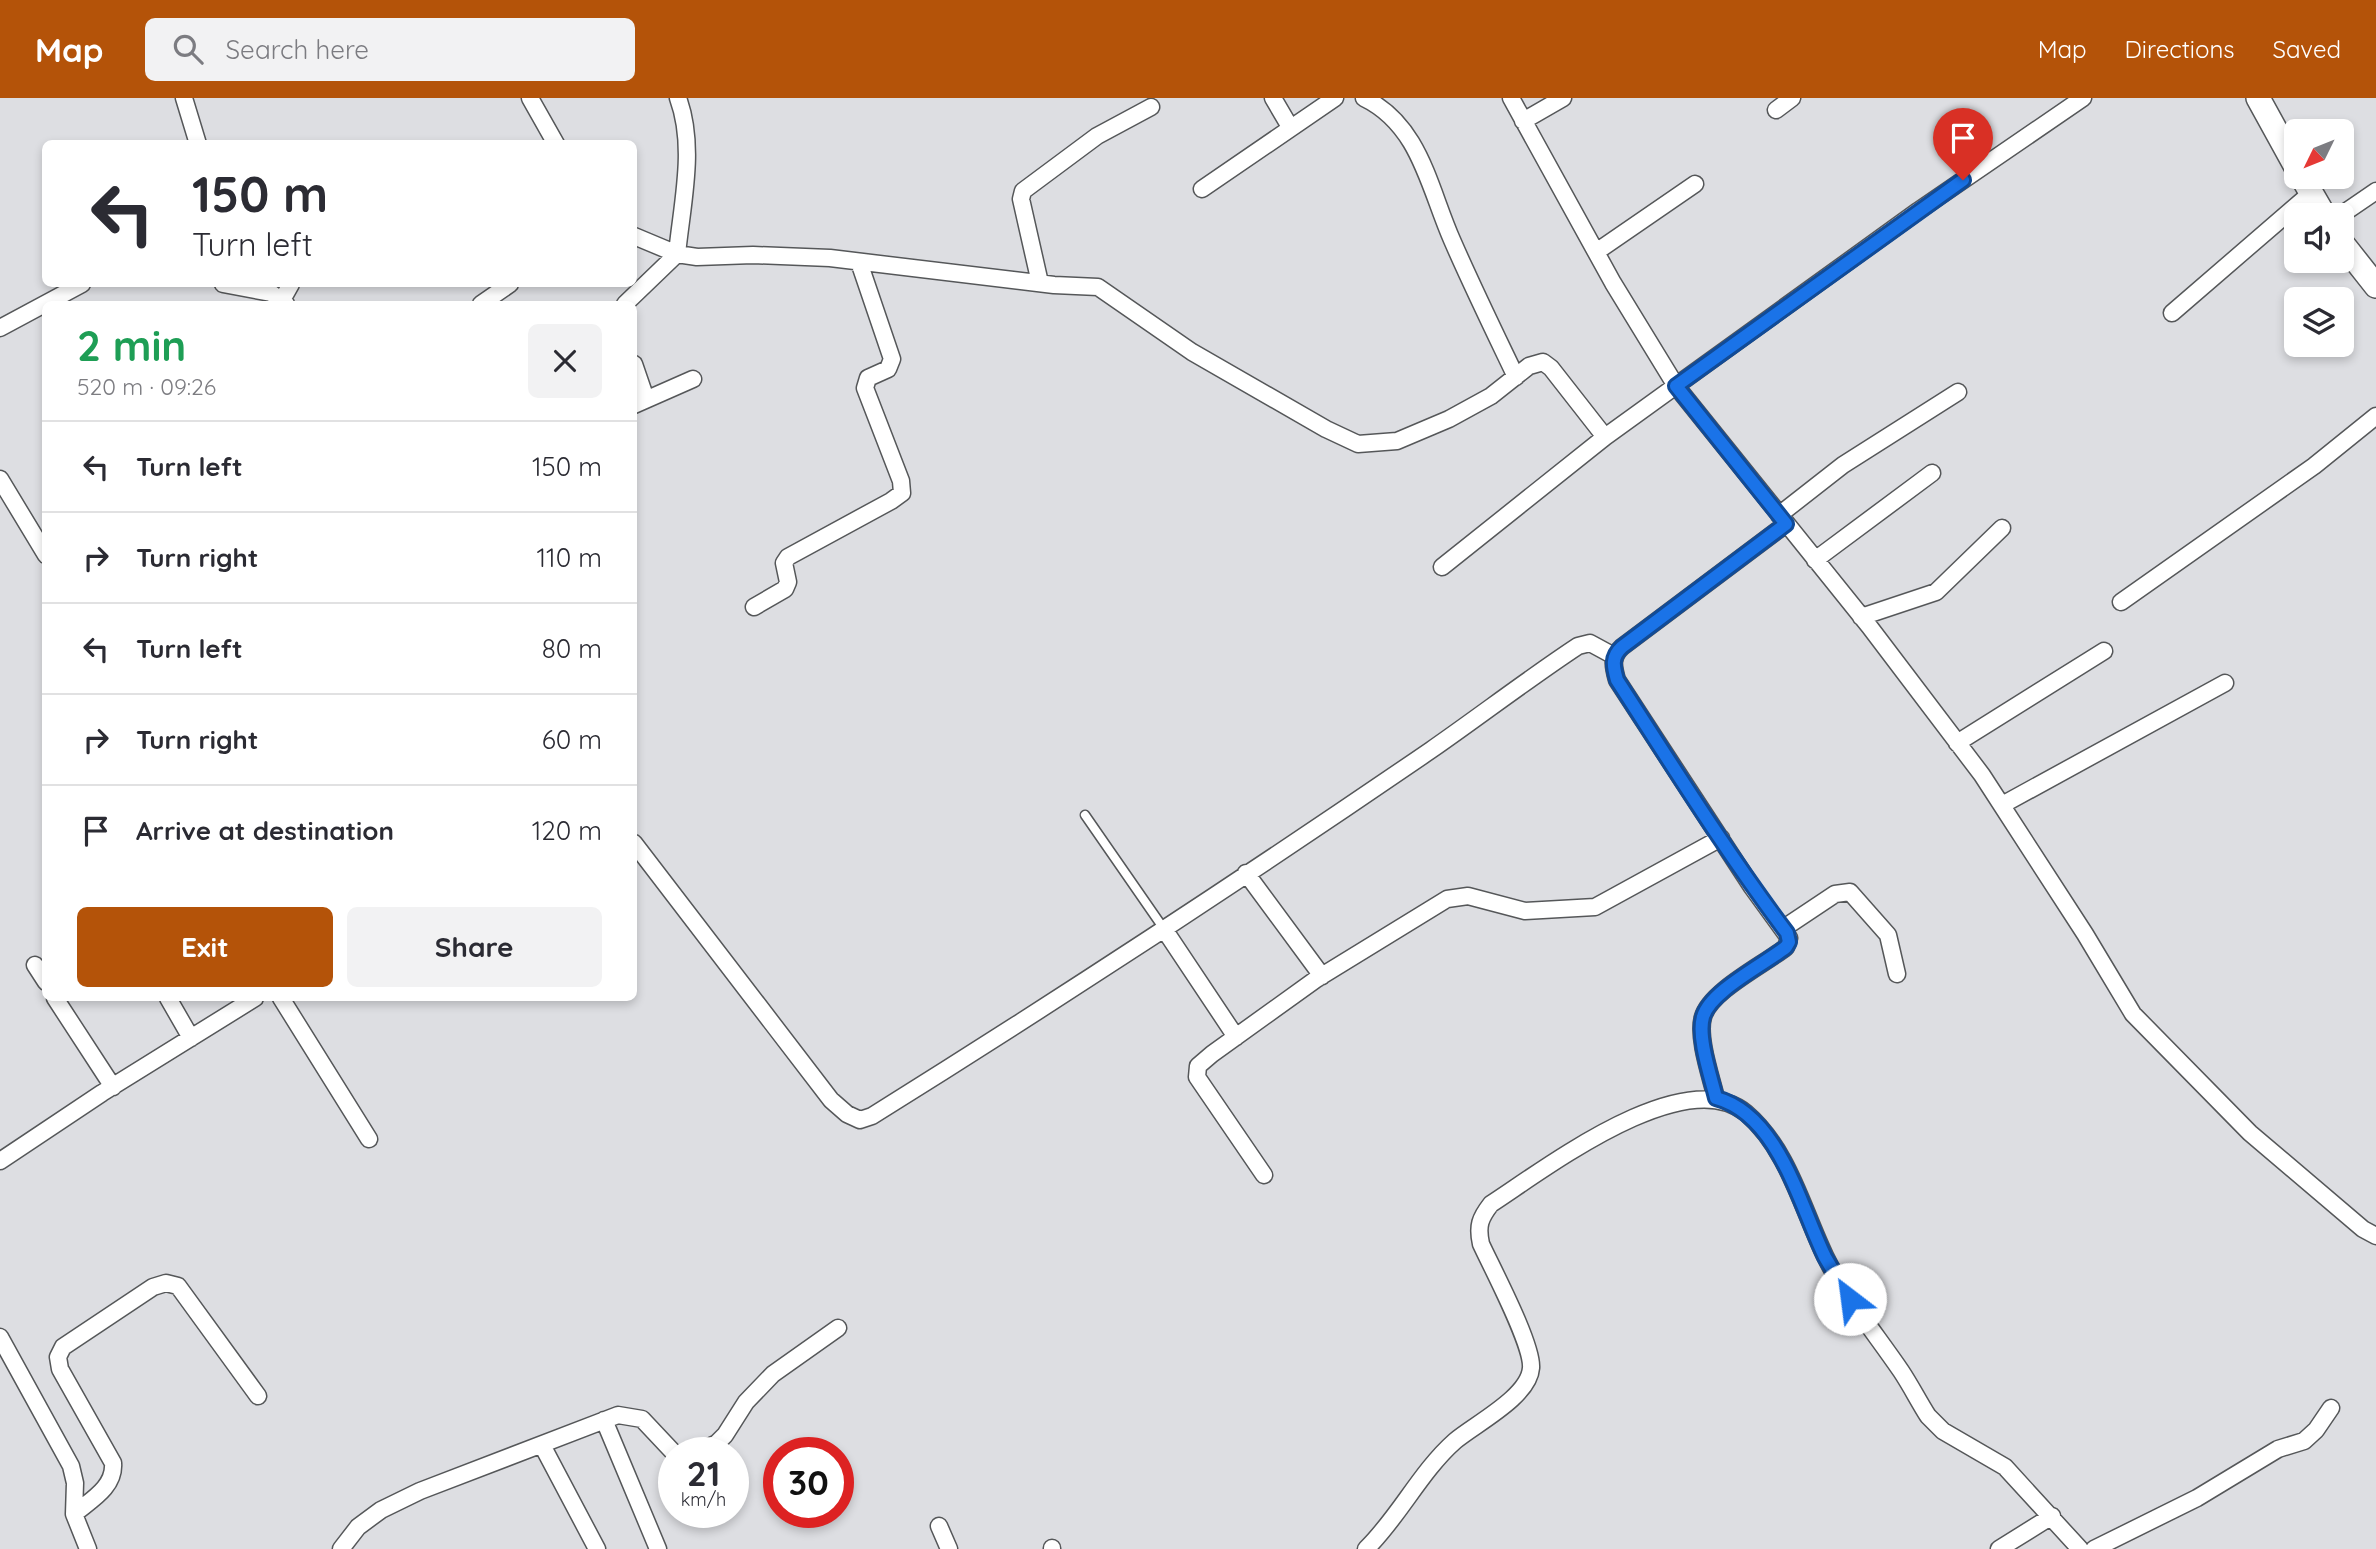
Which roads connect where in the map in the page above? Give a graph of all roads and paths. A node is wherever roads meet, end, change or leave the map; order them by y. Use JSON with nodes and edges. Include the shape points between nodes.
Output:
{"nodes":[{"id":1,"x":184,"y":98,"type":"edge"},
{"id":2,"x":530,"y":98,"type":"edge"},
{"id":3,"x":678,"y":98,"type":"edge"},
{"id":4,"x":1273,"y":98,"type":"edge"},
{"id":5,"x":1335,"y":98,"type":"edge"},
{"id":6,"x":1364,"y":98,"type":"edge"},
{"id":7,"x":1511,"y":98,"type":"edge"},
{"id":8,"x":1563,"y":98,"type":"edge"},
{"id":9,"x":1793,"y":98,"type":"edge"},
{"id":10,"x":2082,"y":98,"type":"edge"},
{"id":11,"x":2258,"y":98,"type":"edge"},
{"id":12,"x":1151,"y":107,"type":"dead end"},
{"id":13,"x":1776,"y":110,"type":"dead end"},
{"id":14,"x":1522,"y":121,"type":"junction"},
{"id":15,"x":1290,"y":128,"type":"junction"},
{"id":16,"x":197,"y":140,"type":"edge"},
{"id":17,"x":554,"y":140,"type":"edge"},
{"id":18,"x":2284,"y":145,"type":"edge"},
{"id":19,"x":1695,"y":184,"type":"dead end"},
{"id":20,"x":1202,"y":189,"type":"dead end"},
{"id":21,"x":2302,"y":189,"type":"edge"},
{"id":22,"x":2376,"y":191,"type":"edge"},
{"id":23,"x":2354,"y":206,"type":"edge"},
{"id":24,"x":637,"y":237,"type":"edge"},
{"id":25,"x":1595,"y":252,"type":"junction"},
{"id":26,"x":677,"y":254,"type":"junction"},
{"id":27,"x":2354,"y":258,"type":"edge"},
{"id":28,"x":859,"y":262,"type":"junction"},
{"id":29,"x":1040,"y":284,"type":"junction"},
{"id":30,"x":2376,"y":286,"type":"edge"},
{"id":31,"x":76,"y":287,"type":"edge"},
{"id":32,"x":239,"y":287,"type":"edge"},
{"id":33,"x":506,"y":287,"type":"edge"},
{"id":34,"x":50,"y":301,"type":"edge"},
{"id":35,"x":283,"y":301,"type":"edge"},
{"id":36,"x":485,"y":301,"type":"edge"},
{"id":37,"x":628,"y":301,"type":"edge"},
{"id":38,"x":42,"y":305,"type":"edge"},
{"id":39,"x":2172,"y":313,"type":"dead end"},
{"id":40,"x":0,"y":328,"type":"edge"},
{"id":41,"x":1516,"y":377,"type":"junction"},
{"id":42,"x":693,"y":379,"type":"dead end"},
{"id":43,"x":637,"y":383,"type":"edge"},
{"id":44,"x":1676,"y":386,"type":"junction"},
{"id":45,"x":1958,"y":392,"type":"dead end"},
{"id":46,"x":640,"y":402,"type":"edge"},
{"id":47,"x":2376,"y":416,"type":"edge"},
{"id":48,"x":1605,"y":437,"type":"junction"},
{"id":49,"x":1932,"y":473,"type":"dead end"},
{"id":50,"x":0,"y":479,"type":"edge"},
{"id":51,"x":1782,"y":519,"type":"junction"},
{"id":52,"x":2002,"y":528,"type":"dead end"},
{"id":53,"x":42,"y":548,"type":"edge"},
{"id":54,"x":1815,"y":560,"type":"junction"},
{"id":55,"x":1442,"y":567,"type":"dead end"},
{"id":56,"x":2121,"y":602,"type":"dead end"},
{"id":57,"x":754,"y":607,"type":"dead end"},
{"id":58,"x":1861,"y":617,"type":"junction"},
{"id":59,"x":2104,"y":651,"type":"dead end"},
{"id":60,"x":1614,"y":656,"type":"junction"},
{"id":61,"x":2225,"y":683,"type":"dead end"},
{"id":62,"x":1957,"y":743,"type":"junction"},
{"id":63,"x":2003,"y":805,"type":"junction"},
{"id":64,"x":1085,"y":815,"type":"dead end"},
{"id":65,"x":1721,"y":838,"type":"junction"},
{"id":66,"x":637,"y":847,"type":"edge"},
{"id":67,"x":1246,"y":873,"type":"junction"},
{"id":68,"x":1784,"y":928,"type":"junction"},
{"id":69,"x":1164,"y":929,"type":"junction"},
{"id":70,"x":35,"y":965,"type":"dead end"},
{"id":71,"x":1897,"y":974,"type":"dead end"},
{"id":72,"x":42,"y":976,"type":"edge"},
{"id":73,"x":1322,"y":976,"type":"junction"},
{"id":74,"x":57,"y":1001,"type":"edge"},
{"id":75,"x":170,"y":1001,"type":"edge"},
{"id":76,"x":250,"y":1001,"type":"edge"},
{"id":77,"x":283,"y":1001,"type":"edge"},
{"id":78,"x":1236,"y":1037,"type":"junction"},
{"id":79,"x":191,"y":1038,"type":"junction"},
{"id":80,"x":113,"y":1087,"type":"junction"},
{"id":81,"x":1716,"y":1098,"type":"junction"},
{"id":82,"x":369,"y":1139,"type":"dead end"},
{"id":83,"x":0,"y":1161,"type":"edge"},
{"id":84,"x":1264,"y":1175,"type":"dead end"},
{"id":85,"x":2376,"y":1236,"type":"edge"},
{"id":86,"x":838,"y":1328,"type":"dead end"},
{"id":87,"x":0,"y":1337,"type":"edge"},
{"id":88,"x":258,"y":1396,"type":"dead end"},
{"id":89,"x":2331,"y":1408,"type":"dead end"},
{"id":90,"x":604,"y":1420,"type":"junction"},
{"id":91,"x":659,"y":1437,"type":"edge"},
{"id":92,"x":723,"y":1437,"type":"edge"},
{"id":93,"x":542,"y":1445,"type":"junction"},
{"id":94,"x":74,"y":1514,"type":"junction"},
{"id":95,"x":2052,"y":1516,"type":"junction"},
{"id":96,"x":939,"y":1526,"type":"dead end"},
{"id":97,"x":88,"y":1549,"type":"edge"},
{"id":98,"x":341,"y":1549,"type":"edge"},
{"id":99,"x":597,"y":1549,"type":"edge"},
{"id":100,"x":659,"y":1549,"type":"edge"},
{"id":101,"x":950,"y":1549,"type":"edge"},
{"id":102,"x":1366,"y":1549,"type":"edge"},
{"id":103,"x":1999,"y":1549,"type":"edge"},
{"id":104,"x":2080,"y":1549,"type":"edge"},
{"id":105,"x":2094,"y":1549,"type":"edge"}],
"edges":[{"from":1,"to":16,"type":"street"},
{"from":2,"to":17,"type":"street"},
{"from":3,"to":26,"type":"street","via":[[687,156]]},
{"from":4,"to":15,"type":"street"},
{"from":5,"to":15,"type":"street"},
{"from":6,"to":41,"type":"street","via":[[1394,120],[1419,153],[1451,238]]},
{"from":7,"to":14,"type":"street"},
{"from":8,"to":14,"type":"street"},
{"from":9,"to":13,"type":"street"},
{"from":10,"to":44,"type":"street"},
{"from":11,"to":18,"type":"main road"},
{"from":12,"to":29,"type":"street","via":[[1097,135],[1023,191]]},
{"from":14,"to":25,"type":"street"},
{"from":15,"to":20,"type":"street"},
{"from":19,"to":25,"type":"street"},
{"from":21,"to":39,"type":"street"},
{"from":22,"to":23,"type":"street"},
{"from":24,"to":26,"type":"street"},
{"from":25,"to":44,"type":"street"},
{"from":26,"to":28,"type":"street"},
{"from":26,"to":37,"type":"street"},
{"from":27,"to":30,"type":"main road"},
{"from":28,"to":29,"type":"street"},
{"from":28,"to":57,"type":"street","via":[[892,359],[888,369],[867,378],[864,388],[902,493],[788,557],[783,566],[788,579],[785,589]]},
{"from":29,"to":41,"type":"street","via":[[1098,286],[1192,352],[1358,444],[1397,441],[1437,425]]},
{"from":31,"to":34,"type":"street"},
{"from":32,"to":35,"type":"street","via":[[271,293]]},
{"from":33,"to":36,"type":"street"},
{"from":38,"to":40,"type":"street"},
{"from":41,"to":48,"type":"street","via":[[1534,363],[1547,363]]},
{"from":42,"to":46,"type":"street"},
{"from":43,"to":46,"type":"street"},
{"from":44,"to":48,"type":"street"},
{"from":44,"to":51,"type":"street"},
{"from":45,"to":51,"type":"street","via":[[1843,465]]},
{"from":47,"to":56,"type":"street","via":[[2314,466]]},
{"from":48,"to":55,"type":"street"},
{"from":49,"to":54,"type":"street"},
{"from":50,"to":53,"type":"street"},
{"from":51,"to":54,"type":"street"},
{"from":51,"to":60,"type":"street"},
{"from":52,"to":58,"type":"street","via":[[1936,592]]},
{"from":54,"to":58,"type":"street"},
{"from":58,"to":62,"type":"street"},
{"from":59,"to":62,"type":"street"},
{"from":60,"to":65,"type":"street","via":[[1617,680]]},
{"from":60,"to":67,"type":"street","via":[[1590,643],[1578,646]]},
{"from":61,"to":63,"type":"street"},
{"from":62,"to":63,"type":"street"},
{"from":63,"to":85,"type":"street","via":[[2133,1014],[2250,1133]]},
{"from":64,"to":69,"type":"lane"},
{"from":65,"to":68,"type":"street"},
{"from":65,"to":73,"type":"street","via":[[1595,907],[1525,911],[1468,896],[1447,899]]},
{"from":66,"to":69,"type":"street","via":[[831,1100],[860,1120],[1010,1030]]},
{"from":67,"to":69,"type":"street"},
{"from":67,"to":73,"type":"street"},
{"from":68,"to":71,"type":"street","via":[[1835,894],[1850,891],[1888,934]]},
{"from":68,"to":81,"type":"street","via":[[1789,938],[1786,947],[1715,998],[1703,1016],[1702,1035]]},
{"from":69,"to":78,"type":"street"},
{"from":70,"to":72,"type":"street"},
{"from":73,"to":78,"type":"street"},
{"from":74,"to":80,"type":"street"},
{"from":75,"to":79,"type":"street"},
{"from":76,"to":79,"type":"street"},
{"from":77,"to":82,"type":"street"},
{"from":78,"to":84,"type":"street","via":[[1202,1061],[1197,1077]]},
{"from":79,"to":80,"type":"street"},
{"from":80,"to":83,"type":"street"},
{"from":81,"to":95,"type":"street","via":[[1747,1114],[1770,1141],[1825,1257],[1928,1416],[1942,1430],[2005,1467]]},
{"from":81,"to":102,"type":"street","via":[[1671,1104],[1608,1130],[1491,1204],[1477,1230],[1528,1351],[1531,1370],[1505,1404],[1455,1442]]},
{"from":86,"to":92,"type":"street","via":[[773,1374],[746,1402]]},
{"from":87,"to":94,"type":"street","via":[[71,1466]]},
{"from":88,"to":94,"type":"street","via":[[177,1286],[153,1287],[63,1347],[58,1357],[60,1369],[113,1463],[114,1475],[107,1486]]},
{"from":89,"to":105,"type":"street","via":[[2304,1441],[2278,1449],[2197,1498]]},
{"from":90,"to":91,"type":"street","via":[[618,1415],[642,1419]]},
{"from":90,"to":93,"type":"street"},
{"from":90,"to":100,"type":"street"},
{"from":93,"to":98,"type":"street","via":[[381,1510],[358,1527]]},
{"from":93,"to":99,"type":"street"},
{"from":94,"to":97,"type":"street"},
{"from":95,"to":103,"type":"street"},
{"from":95,"to":104,"type":"street"},
{"from":96,"to":101,"type":"street"}]}
